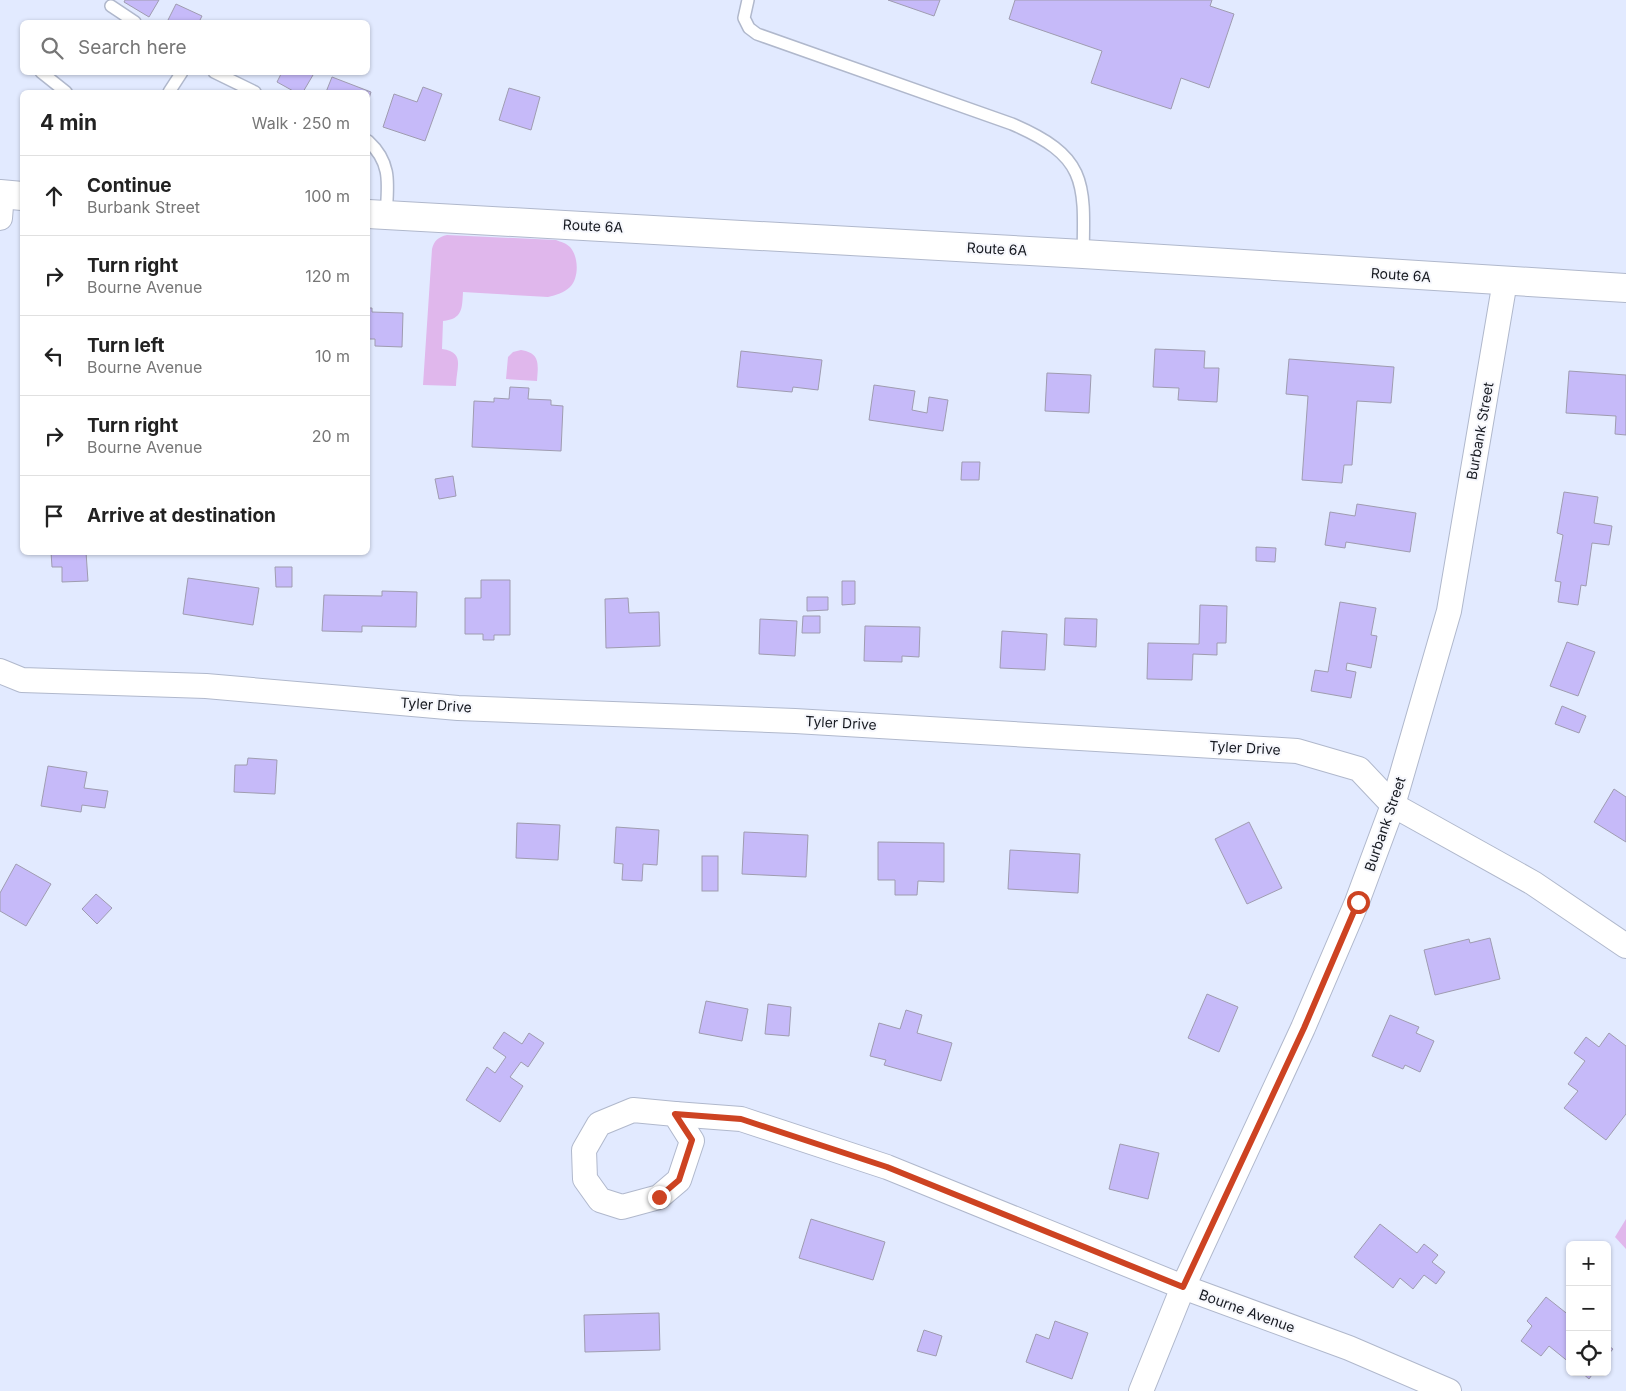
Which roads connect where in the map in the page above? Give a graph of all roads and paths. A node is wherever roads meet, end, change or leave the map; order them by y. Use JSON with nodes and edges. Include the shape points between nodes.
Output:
{"nodes":[{"id":1,"x":748,"y":0,"type":"edge"},
{"id":2,"x":111,"y":6,"type":"dead end"},
{"id":3,"x":133,"y":20,"type":"edge"},
{"id":4,"x":45,"y":75,"type":"edge"},
{"id":5,"x":180,"y":75,"type":"edge"},
{"id":6,"x":220,"y":75,"type":"edge"},
{"id":7,"x":64,"y":90,"type":"edge"},
{"id":8,"x":170,"y":90,"type":"edge"},
{"id":9,"x":250,"y":90,"type":"edge"},
{"id":10,"x":370,"y":142,"type":"edge"},
{"id":11,"x":377,"y":214,"type":"edge"},
{"id":12,"x":1083,"y":254,"type":"junction"},
{"id":13,"x":1505,"y":281,"type":"junction"},
{"id":14,"x":1626,"y":288,"type":"edge"},
{"id":15,"x":0,"y":671,"type":"edge"},
{"id":16,"x":1393,"y":805,"type":"junction"},
{"id":17,"x":1626,"y":946,"type":"edge"},
{"id":18,"x":675,"y":1114,"type":"junction"},
{"id":19,"x":1183,"y":1287,"type":"junction"},
{"id":20,"x":1141,"y":1391,"type":"edge"},
{"id":21,"x":1449,"y":1391,"type":"edge"}],
"edges":[{"from":1,"to":12,"type":"lane","via":[[744,18],[757,34],[1012,124],[1042,138],[1071,163],[1078,177],[1084,208]]},
{"from":2,"to":3,"type":"lane"},
{"from":4,"to":7,"type":"lane"},
{"from":5,"to":8,"type":"lane"},
{"from":6,"to":9,"type":"lane"},
{"from":10,"to":11,"type":"lane","via":[[384,162],[388,180]]},
{"from":11,"to":12,"type":"main road","name":"Route 6A"},
{"from":12,"to":13,"type":"main road","name":"Route 6A"},
{"from":13,"to":14,"type":"main road","name":"Route 6A"},
{"from":13,"to":16,"type":"street","name":"Burbank Street","via":[[1449,611]]},
{"from":15,"to":16,"type":"street","name":"Tyler Drive","via":[[22,680],[206,686],[458,708],[795,721],[1297,751],[1359,770]]},
{"from":16,"to":17,"type":"street","name":"Tyler Drive","via":[[1533,883]]},
{"from":16,"to":19,"type":"street","name":"Burbank Street","via":[[1358,902]]},
{"from":18,"to":18,"type":"street","name":"Bourne Avenue","via":[[692,1140],[679,1180],[659,1197],[622,1207],[600,1200],[585,1179],[584,1150],[599,1124],[633,1110]]},
{"from":18,"to":19,"type":"street","name":"Bourne Avenue","via":[[741,1119],[887,1167]]},
{"from":19,"to":20,"type":"street","name":"Burbank Street"},
{"from":19,"to":21,"type":"street","name":"Bourne Avenue","via":[[1349,1348]]}]}
